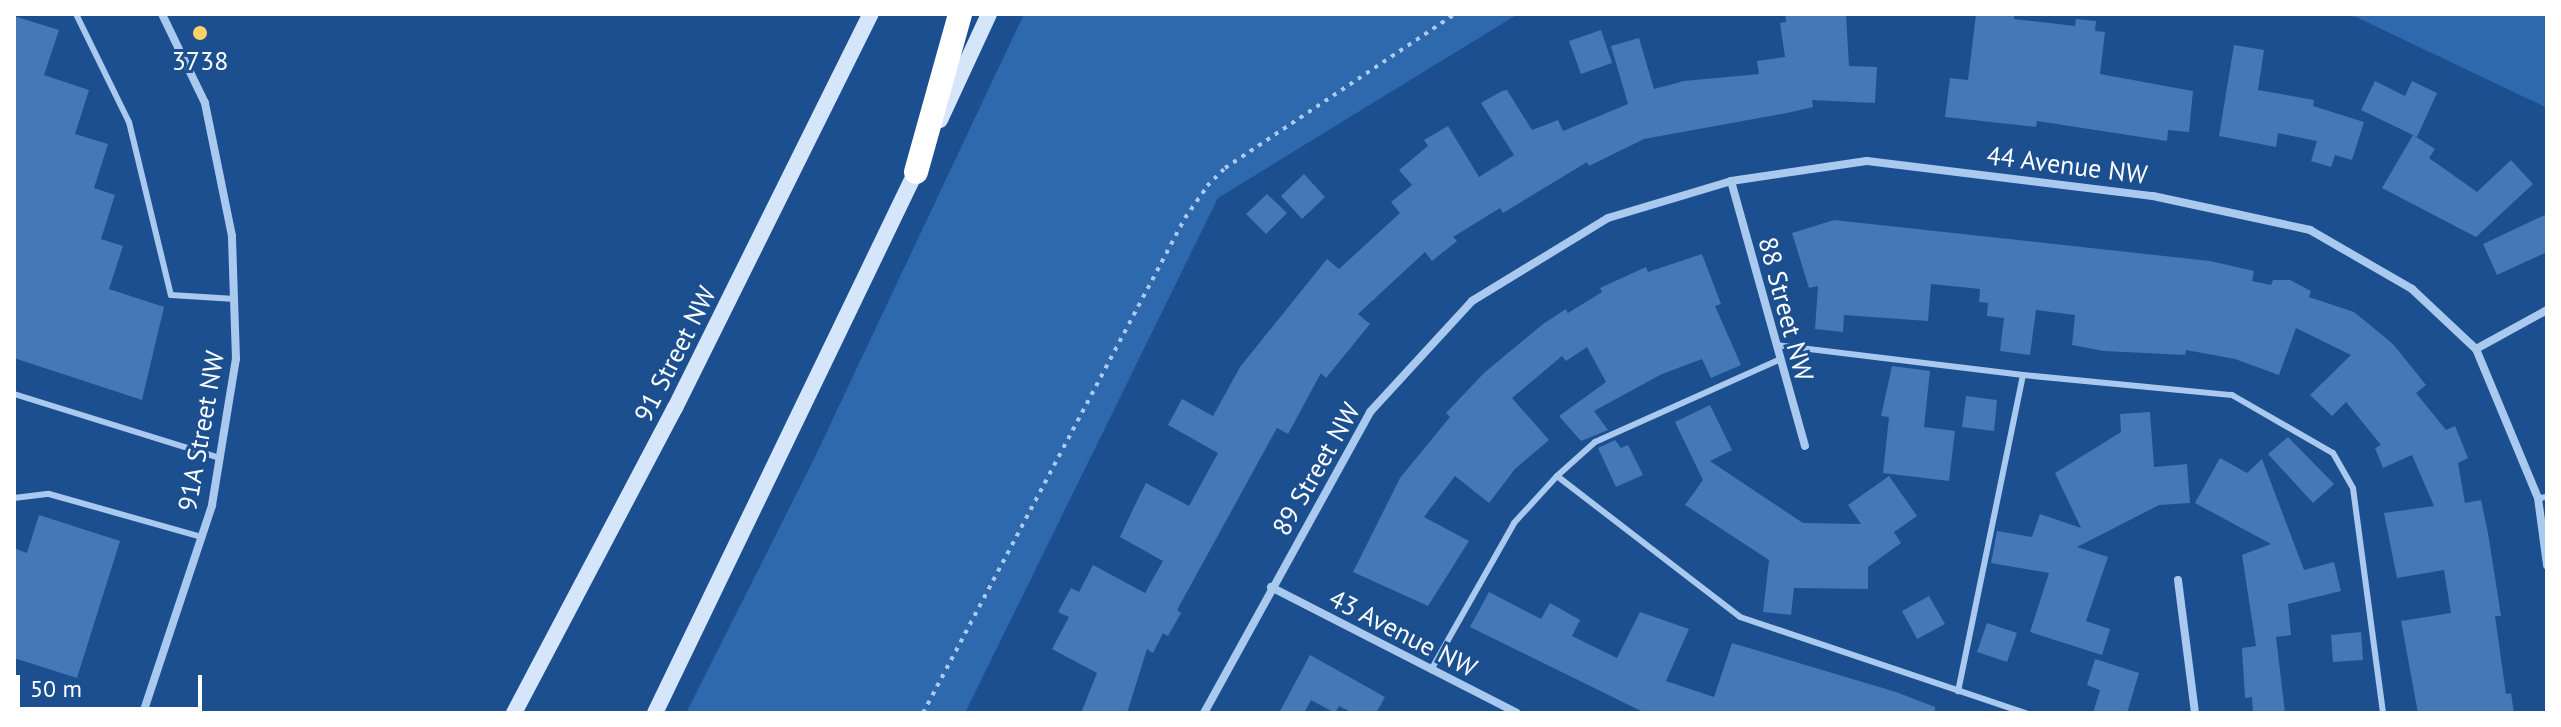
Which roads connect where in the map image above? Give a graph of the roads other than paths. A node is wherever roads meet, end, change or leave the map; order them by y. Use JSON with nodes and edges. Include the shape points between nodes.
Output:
{"nodes":[{"id":1,"x":76,"y":14,"type":"edge"},
{"id":2,"x":162,"y":14,"type":"edge"},
{"id":3,"x":871,"y":14,"type":"edge"},
{"id":4,"x":960,"y":14,"type":"edge"},
{"id":5,"x":989,"y":14,"type":"edge"},
{"id":6,"x":916,"y":172,"type":"junction"},
{"id":7,"x":1731,"y":181,"type":"junction"},
{"id":8,"x":1545,"y":252,"type":"joint"},
{"id":9,"x":235,"y":299,"type":"junction"},
{"id":10,"x":2547,"y":310,"type":"edge"},
{"id":11,"x":1774,"y":344,"type":"junction"},
{"id":12,"x":2476,"y":349,"type":"junction"},
{"id":13,"x":1778,"y":360,"type":"junction"},
{"id":14,"x":2023,"y":375,"type":"junction"},
{"id":15,"x":14,"y":394,"type":"edge"},
{"id":16,"x":1805,"y":446,"type":"dead end"},
{"id":17,"x":220,"y":458,"type":"junction"},
{"id":18,"x":1557,"y":476,"type":"junction"},
{"id":19,"x":14,"y":498,"type":"edge"},
{"id":20,"x":2543,"y":498,"type":"edge"},
{"id":21,"x":202,"y":537,"type":"junction"},
{"id":22,"x":2547,"y":565,"type":"edge"},
{"id":23,"x":2178,"y":580,"type":"dead end"},
{"id":24,"x":1271,"y":587,"type":"junction"},
{"id":25,"x":1431,"y":670,"type":"junction"},
{"id":26,"x":1958,"y":691,"type":"junction"},
{"id":27,"x":143,"y":713,"type":"edge"},
{"id":28,"x":514,"y":713,"type":"edge"},
{"id":29,"x":655,"y":713,"type":"edge"},
{"id":30,"x":1204,"y":713,"type":"edge"},
{"id":31,"x":1517,"y":713,"type":"edge"},
{"id":32,"x":2026,"y":713,"type":"edge"},
{"id":33,"x":2195,"y":713,"type":"edge"},
{"id":34,"x":2383,"y":713,"type":"edge"}],
"edges":[{"from":1,"to":9,"type":"lane","via":[[129,122],[171,295]]},
{"from":2,"to":9,"type":"street","name":"91A Street NW","via":[[205,103],[232,236]]},
{"from":3,"to":28,"type":"main road","name":"91 Street NW","via":[[675,408]]},
{"from":4,"to":6,"type":"highway"},
{"from":5,"to":6,"type":"main road"},
{"from":6,"to":29,"type":"main road"},
{"from":7,"to":8,"type":"street","name":"44 Avenue NW","via":[[1608,218]]},
{"from":7,"to":11,"type":"street","name":"88 Street NW"},
{"from":7,"to":12,"type":"street","name":"44 Avenue NW","via":[[1867,161],[2153,196],[2310,230],[2412,289]]},
{"from":8,"to":24,"type":"street","name":"89 Street NW","via":[[1472,301],[1370,412]]},
{"from":9,"to":17,"type":"street","name":"91A Street NW","via":[[236,359]]},
{"from":10,"to":12,"type":"street"},
{"from":11,"to":13,"type":"street","name":"88 Street NW"},
{"from":11,"to":14,"type":"lane"},
{"from":12,"to":20,"type":"street"},
{"from":13,"to":16,"type":"street","name":"88 Street NW"},
{"from":13,"to":18,"type":"lane","via":[[1595,442]]},
{"from":14,"to":26,"type":"lane"},
{"from":14,"to":34,"type":"lane","via":[[2232,395],[2333,453],[2353,488]]},
{"from":15,"to":17,"type":"lane"},
{"from":17,"to":21,"type":"street","name":"91A Street NW"},
{"from":18,"to":25,"type":"lane","via":[[1514,523]]},
{"from":18,"to":26,"type":"lane","via":[[1740,617]]},
{"from":19,"to":21,"type":"lane","via":[[49,494]]},
{"from":20,"to":22,"type":"street"},
{"from":21,"to":27,"type":"street","name":"91A Street NW"},
{"from":23,"to":33,"type":"street"},
{"from":24,"to":25,"type":"street","name":"43 Avenue NW"},
{"from":24,"to":30,"type":"street","name":"89 Street NW"},
{"from":25,"to":31,"type":"street","name":"43 Avenue NW"},
{"from":26,"to":32,"type":"lane"}]}
